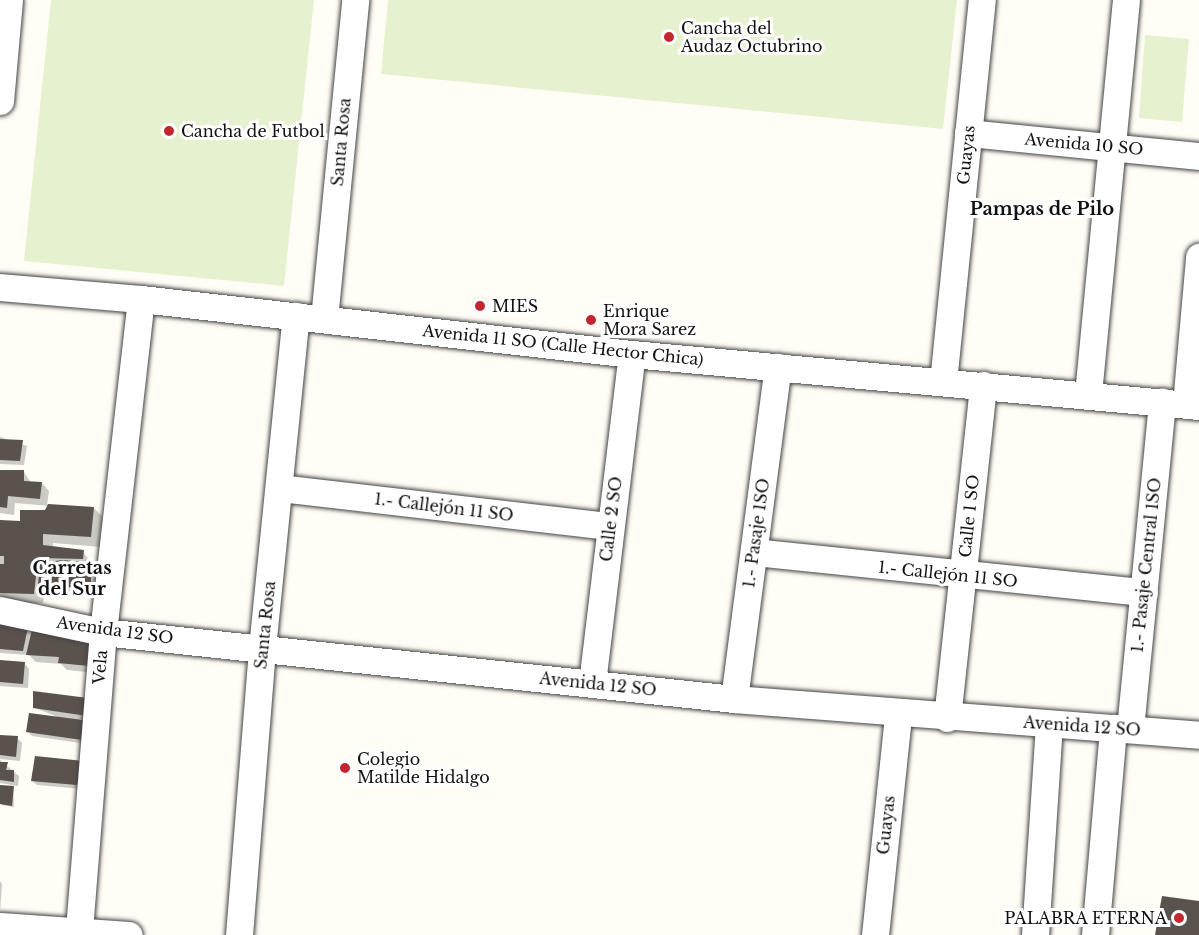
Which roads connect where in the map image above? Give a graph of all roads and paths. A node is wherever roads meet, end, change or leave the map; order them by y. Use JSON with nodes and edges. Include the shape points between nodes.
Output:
{"nodes":[{"id":1,"x":9,"y":0,"type":"edge"},
{"id":2,"x":355,"y":0,"type":"edge"},
{"id":3,"x":982,"y":0,"type":"edge"},
{"id":4,"x":1126,"y":0,"type":"edge"},
{"id":5,"x":0,"y":101,"type":"edge"},
{"id":6,"x":968,"y":133,"type":"junction"},
{"id":7,"x":1110,"y":145,"type":"junction"},
{"id":8,"x":1199,"y":156,"type":"edge"},
{"id":9,"x":1199,"y":257,"type":"edge"},
{"id":10,"x":0,"y":287,"type":"edge"},
{"id":11,"x":141,"y":299,"type":"junction"},
{"id":12,"x":297,"y":316,"type":"junction"},
{"id":13,"x":324,"y":319,"type":"junction"},
{"id":14,"x":632,"y":354,"type":"junction"},
{"id":15,"x":778,"y":367,"type":"junction"},
{"id":16,"x":943,"y":382,"type":"junction"},
{"id":17,"x":983,"y":385,"type":"junction"},
{"id":18,"x":1088,"y":394,"type":"junction"},
{"id":19,"x":1182,"y":404,"type":"edge"},
{"id":20,"x":279,"y":488,"type":"junction"},
{"id":21,"x":609,"y":526,"type":"junction"},
{"id":22,"x":754,"y":552,"type":"junction"},
{"id":23,"x":962,"y":576,"type":"junction"},
{"id":24,"x":1144,"y":592,"type":"junction"},
{"id":25,"x":0,"y":610,"type":"edge"},
{"id":26,"x":103,"y":632,"type":"junction"},
{"id":27,"x":262,"y":648,"type":"junction"},
{"id":28,"x":592,"y":683,"type":"junction"},
{"id":29,"x":734,"y":699,"type":"junction"},
{"id":30,"x":898,"y":714,"type":"junction"},
{"id":31,"x":947,"y":718,"type":"junction"},
{"id":32,"x":1049,"y":724,"type":"junction"},
{"id":33,"x":1122,"y":729,"type":"junction"},
{"id":34,"x":1199,"y":735,"type":"edge"},
{"id":35,"x":0,"y":926,"type":"edge"},
{"id":36,"x":79,"y":930,"type":"junction"},
{"id":37,"x":129,"y":935,"type":"edge"},
{"id":38,"x":239,"y":935,"type":"edge"},
{"id":39,"x":874,"y":935,"type":"edge"},
{"id":40,"x":1035,"y":935,"type":"edge"},
{"id":41,"x":1095,"y":935,"type":"edge"}],
"edges":[{"from":1,"to":5,"type":"street"},
{"from":2,"to":13,"type":"street","name":"Santa Rosa"},
{"from":3,"to":6,"type":"street","name":"Guayas"},
{"from":4,"to":7,"type":"street"},
{"from":6,"to":7,"type":"street","name":"Avenida 10 SO"},
{"from":6,"to":16,"type":"street","name":"Guayas"},
{"from":7,"to":8,"type":"street","name":"Avenida 10 SO"},
{"from":7,"to":18,"type":"street"},
{"from":9,"to":19,"type":"street","name":"1.- Pasaje Central 1SO"},
{"from":10,"to":11,"type":"street","name":"Avenida 11 SO (Calle Hector Chica)"},
{"from":11,"to":12,"type":"street","name":"Avenida 11 SO (Calle Hector Chica)"},
{"from":11,"to":26,"type":"street","name":"Vela"},
{"from":12,"to":13,"type":"street","name":"Avenida 11 SO (Calle Hector Chica)"},
{"from":12,"to":20,"type":"street","name":"Santa Rosa"},
{"from":13,"to":14,"type":"street","name":"Avenida 11 SO (Calle Hector Chica)"},
{"from":14,"to":15,"type":"street","name":"Avenida 11 SO (Calle Hector Chica)"},
{"from":14,"to":21,"type":"street","name":"Calle 2 SO"},
{"from":15,"to":16,"type":"street","name":"Avenida 11 SO (Calle Hector Chica)"},
{"from":15,"to":22,"type":"street","name":"1.- Pasaje 1SO"},
{"from":16,"to":17,"type":"street","name":"Avenida 11 SO (Calle Hector Chica)"},
{"from":17,"to":18,"type":"street","name":"Avenida 11 SO (Calle Hector Chica)"},
{"from":17,"to":23,"type":"street","name":"Calle 1 SO"},
{"from":18,"to":19,"type":"street","name":"Avenida 11 SO (Calle Hector Chica)"},
{"from":19,"to":24,"type":"street","name":"1.- Pasaje Central 1SO"},
{"from":20,"to":21,"type":"street","name":"1.- Callejón 11 SO"},
{"from":20,"to":27,"type":"street","name":"Santa Rosa"},
{"from":21,"to":28,"type":"street","name":"Calle 2 SO"},
{"from":22,"to":23,"type":"street","name":"1.- Callejón 11 SO"},
{"from":22,"to":29,"type":"street","name":"1.- Pasaje 1SO"},
{"from":23,"to":24,"type":"street","name":"1.- Callejón 11 SO"},
{"from":23,"to":31,"type":"street","name":"Calle 1 SO"},
{"from":24,"to":33,"type":"street","name":"1.- Pasaje Central 1SO"},
{"from":25,"to":26,"type":"street","name":"Avenida 12 SO"},
{"from":26,"to":27,"type":"street","name":"Avenida 12 SO"},
{"from":26,"to":36,"type":"street","name":"Vela"},
{"from":27,"to":28,"type":"street","name":"Avenida 12 SO"},
{"from":27,"to":38,"type":"street","name":"Santa Rosa"},
{"from":28,"to":29,"type":"street","name":"Avenida 12 SO"},
{"from":29,"to":30,"type":"street","name":"Avenida 12 SO"},
{"from":30,"to":31,"type":"street","name":"Avenida 12 SO"},
{"from":30,"to":39,"type":"street","name":"Guayas"},
{"from":31,"to":32,"type":"street","name":"Avenida 12 SO"},
{"from":32,"to":33,"type":"street","name":"Avenida 12 SO"},
{"from":32,"to":40,"type":"street"},
{"from":33,"to":34,"type":"street","name":"Avenida 12 SO"},
{"from":33,"to":41,"type":"street","name":"1.- Pasaje Central 1SO"},
{"from":35,"to":36,"type":"street"},
{"from":36,"to":37,"type":"street"}]}
